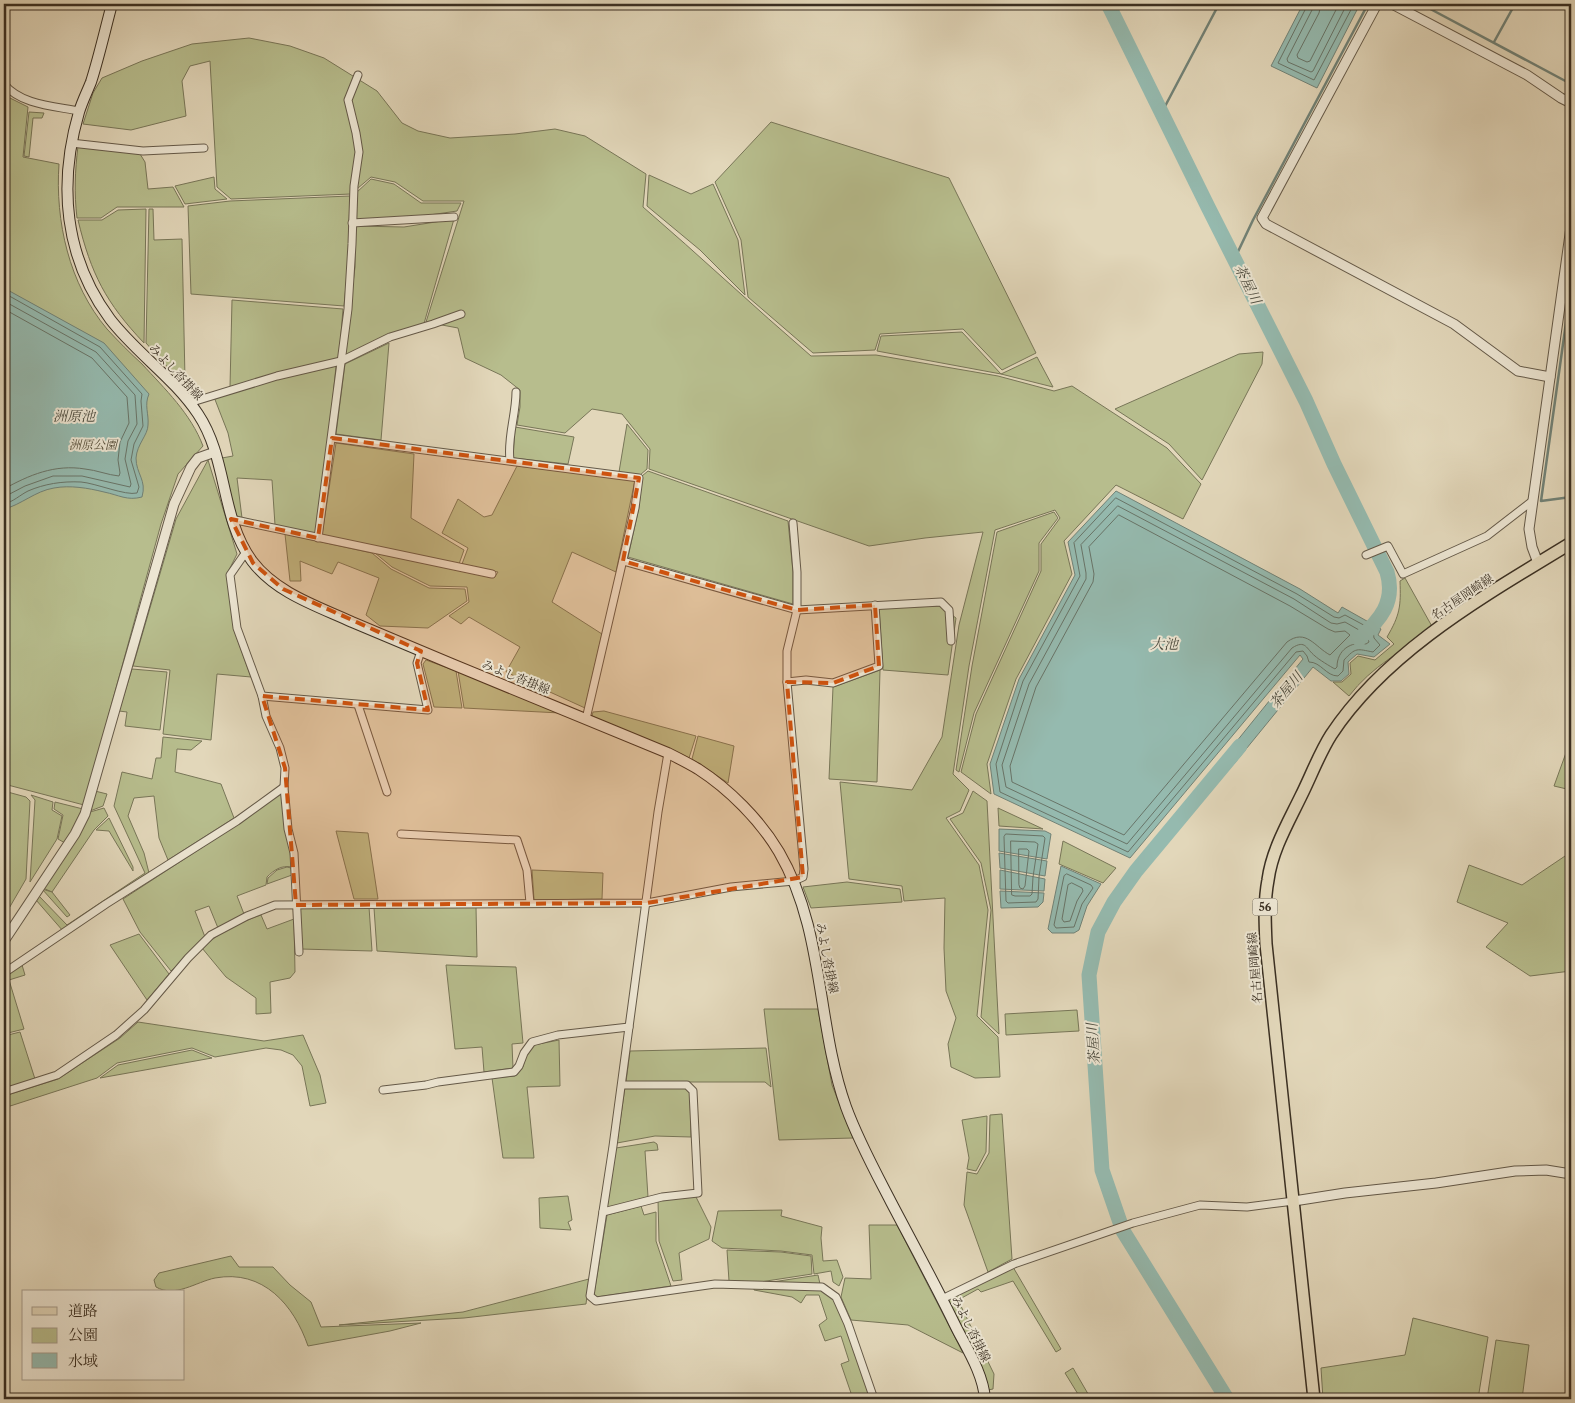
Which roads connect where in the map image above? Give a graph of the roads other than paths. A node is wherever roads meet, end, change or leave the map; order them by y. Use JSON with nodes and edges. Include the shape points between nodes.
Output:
{"nodes":[{"id":1,"x":112,"y":4,"type":"edge"},
{"id":2,"x":1376,"y":4,"type":"edge"},
{"id":3,"x":1392,"y":4,"type":"edge"},
{"id":4,"x":358,"y":75,"type":"dead end"},
{"id":5,"x":4,"y":84,"type":"edge"},
{"id":6,"x":1571,"y":103,"type":"edge"},
{"id":7,"x":79,"y":110,"type":"junction"},
{"id":8,"x":72,"y":143,"type":"junction"},
{"id":9,"x":204,"y":148,"type":"dead end"},
{"id":10,"x":454,"y":217,"type":"dead end"},
{"id":11,"x":352,"y":223,"type":"junction"},
{"id":12,"x":1571,"y":227,"type":"edge"},
{"id":13,"x":461,"y":314,"type":"dead end"},
{"id":14,"x":341,"y":360,"type":"junction"},
{"id":15,"x":1550,"y":377,"type":"junction"},
{"id":16,"x":516,"y":392,"type":"dead end"},
{"id":17,"x":189,"y":403,"type":"junction"},
{"id":18,"x":332,"y":438,"type":"junction"},
{"id":19,"x":215,"y":452,"type":"junction"},
{"id":20,"x":510,"y":460,"type":"junction"},
{"id":21,"x":1531,"y":502,"type":"junction"},
{"id":22,"x":230,"y":519,"type":"junction"},
{"id":23,"x":793,"y":523,"type":"dead end"},
{"id":24,"x":318,"y":538,"type":"junction"},
{"id":25,"x":1571,"y":543,"type":"edge"},
{"id":26,"x":246,"y":552,"type":"junction"},
{"id":27,"x":1366,"y":555,"type":"dead end"},
{"id":28,"x":623,"y":561,"type":"junction"},
{"id":29,"x":1538,"y":563,"type":"junction"},
{"id":30,"x":492,"y":574,"type":"dead end"},
{"id":31,"x":875,"y":605,"type":"junction"},
{"id":32,"x":797,"y":610,"type":"junction"},
{"id":33,"x":951,"y":641,"type":"dead end"},
{"id":34,"x":421,"y":651,"type":"junction"},
{"id":35,"x":787,"y":682,"type":"junction"},
{"id":36,"x":262,"y":696,"type":"junction"},
{"id":37,"x":358,"y":705,"type":"junction"},
{"id":38,"x":586,"y":719,"type":"junction"},
{"id":39,"x":668,"y":753,"type":"junction"},
{"id":40,"x":284,"y":787,"type":"junction"},
{"id":41,"x":387,"y":792,"type":"dead end"},
{"id":42,"x":401,"y":834,"type":"dead end"},
{"id":43,"x":794,"y":881,"type":"junction"},
{"id":44,"x":530,"y":903,"type":"junction"},
{"id":45,"x":646,"y":903,"type":"junction"},
{"id":46,"x":296,"y":905,"type":"junction"},
{"id":47,"x":4,"y":941,"type":"edge"},
{"id":48,"x":298,"y":952,"type":"dead end"},
{"id":49,"x":4,"y":973,"type":"edge"},
{"id":50,"x":629,"y":1027,"type":"junction"},
{"id":51,"x":622,"y":1085,"type":"junction"},
{"id":52,"x":383,"y":1090,"type":"dead end"},
{"id":53,"x":4,"y":1092,"type":"edge"},
{"id":54,"x":1571,"y":1174,"type":"edge"},
{"id":55,"x":1294,"y":1201,"type":"junction"},
{"id":56,"x":603,"y":1212,"type":"junction"},
{"id":57,"x":942,"y":1299,"type":"junction"},
{"id":58,"x":874,"y":1399,"type":"edge"},
{"id":59,"x":985,"y":1399,"type":"edge"},
{"id":60,"x":1314,"y":1399,"type":"edge"}],
"edges":[{"from":1,"to":7,"type":"main road","name":"みよし沓掛線"},
{"from":2,"to":15,"type":"street","via":[[1262,218],[1266,224],[1454,324],[1518,371]]},
{"from":3,"to":6,"type":"street","via":[[1526,75]]},
{"from":4,"to":11,"type":"street","via":[[348,100],[359,152]]},
{"from":5,"to":7,"type":"street","via":[[9,91],[25,100]]},
{"from":7,"to":8,"type":"main road","name":"みよし沓掛線"},
{"from":8,"to":9,"type":"street","via":[[143,151]]},
{"from":8,"to":17,"type":"main road","name":"みよし沓掛線","via":[[66,184],[67,204],[74,244],[86,278],[110,318],[128,340]]},
{"from":10,"to":11,"type":"street"},
{"from":11,"to":14,"type":"street"},
{"from":12,"to":15,"type":"street"},
{"from":13,"to":14,"type":"street","via":[[390,337]]},
{"from":14,"to":17,"type":"street"},
{"from":14,"to":18,"type":"street"},
{"from":15,"to":21,"type":"street"},
{"from":16,"to":20,"type":"street"},
{"from":17,"to":19,"type":"main road","name":"みよし沓掛線","via":[[205,427]]},
{"from":18,"to":20,"type":"street"},
{"from":18,"to":24,"type":"street"},
{"from":19,"to":22,"type":"main road","name":"みよし沓掛線"},
{"from":19,"to":47,"type":"street","via":[[198,458],[174,504],[86,814]]},
{"from":20,"to":28,"type":"street","via":[[639,478]]},
{"from":21,"to":27,"type":"street","via":[[1487,536],[1404,574],[1388,546]]},
{"from":21,"to":29,"type":"street","via":[[1529,529]]},
{"from":22,"to":24,"type":"street"},
{"from":22,"to":26,"type":"main road","name":"みよし沓掛線"},
{"from":23,"to":32,"type":"street"},
{"from":24,"to":30,"type":"street"},
{"from":25,"to":29,"type":"main road","name":"名古屋岡崎線","number":"56"},
{"from":26,"to":34,"type":"main road","name":"みよし沓掛線","via":[[266,576],[300,599]]},
{"from":26,"to":36,"type":"street","via":[[230,575],[236,628]]},
{"from":28,"to":32,"type":"street"},
{"from":28,"to":38,"type":"street"},
{"from":29,"to":55,"type":"main road","name":"名古屋岡崎線","number":"56","via":[[1423,640],[1365,692],[1323,749],[1277,846],[1268,879],[1266,944]]},
{"from":31,"to":32,"type":"street"},
{"from":31,"to":33,"type":"street","via":[[941,602],[949,610]]},
{"from":31,"to":35,"type":"street","via":[[879,666],[833,682]]},
{"from":32,"to":35,"type":"street","via":[[787,652]]},
{"from":34,"to":37,"type":"street","via":[[417,663],[428,710]]},
{"from":34,"to":38,"type":"main road","name":"みよし沓掛線"},
{"from":35,"to":43,"type":"street","via":[[804,869],[803,877]]},
{"from":36,"to":37,"type":"street"},
{"from":36,"to":40,"type":"street","via":[[285,768]]},
{"from":37,"to":41,"type":"street"},
{"from":38,"to":39,"type":"main road","name":"みよし沓掛線"},
{"from":39,"to":43,"type":"main road","name":"みよし沓掛線","via":[[698,769],[729,793],[760,825]]},
{"from":39,"to":45,"type":"street"},
{"from":40,"to":46,"type":"street","via":[[294,853]]},
{"from":40,"to":49,"type":"street"},
{"from":42,"to":44,"type":"street","via":[[518,840],[528,870]]},
{"from":43,"to":45,"type":"street","via":[[732,886]]},
{"from":43,"to":57,"type":"main road","name":"みよし沓掛線","via":[[810,929],[835,1066],[846,1106],[862,1145]]},
{"from":44,"to":45,"type":"street"},
{"from":44,"to":46,"type":"street"},
{"from":45,"to":50,"type":"street"},
{"from":46,"to":48,"type":"street"},
{"from":46,"to":53,"type":"street","via":[[275,905],[212,935],[144,1010],[116,1035],[57,1075]]},
{"from":50,"to":51,"type":"street"},
{"from":50,"to":52,"type":"street","via":[[558,1035],[532,1042],[514,1072]]},
{"from":51,"to":56,"type":"street"},
{"from":51,"to":56,"type":"street","via":[[687,1085],[693,1091],[698,1192],[662,1197]]},
{"from":54,"to":55,"type":"street","via":[[1546,1170],[1515,1171]]},
{"from":55,"to":57,"type":"street","via":[[1247,1206],[1200,1205],[1133,1223],[1014,1264]]},
{"from":55,"to":60,"type":"main road","name":"名古屋岡崎線","number":"56"},
{"from":56,"to":58,"type":"street","via":[[590,1296],[596,1301],[715,1284],[822,1287],[836,1297]]},
{"from":57,"to":59,"type":"main road","name":"みよし沓掛線","via":[[982,1382]]}]}
